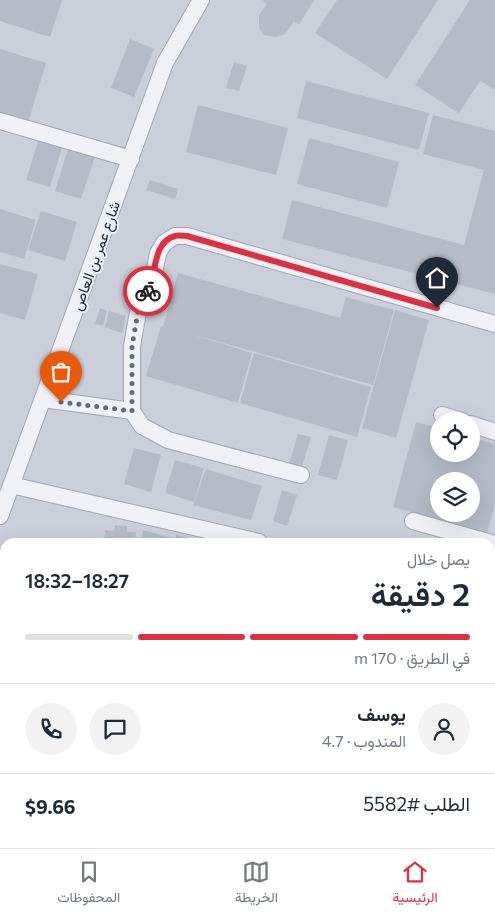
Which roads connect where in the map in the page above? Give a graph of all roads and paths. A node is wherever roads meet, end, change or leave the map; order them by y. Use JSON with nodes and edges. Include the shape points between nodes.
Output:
{"nodes":[{"id":1,"x":201,"y":0,"type":"edge"},
{"id":2,"x":0,"y":121,"type":"edge"},
{"id":3,"x":131,"y":159,"type":"junction"},
{"id":4,"x":495,"y":324,"type":"edge"},
{"id":5,"x":43,"y":399,"type":"junction"},
{"id":6,"x":132,"y":411,"type":"junction"},
{"id":7,"x":480,"y":427,"type":"edge"},
{"id":8,"x":495,"y":432,"type":"edge"},
{"id":9,"x":301,"y":475,"type":"dead end"},
{"id":10,"x":11,"y":485,"type":"junction"},
{"id":11,"x":0,"y":516,"type":"edge"},
{"id":12,"x":413,"y":521,"type":"dead end"},
{"id":13,"x":242,"y":538,"type":"edge"},
{"id":14,"x":474,"y":538,"type":"edge"}],
"edges":[{"from":1,"to":3,"type":"street","name":"شارع عمر بن العاص","via":[[166,63]]},
{"from":2,"to":3,"type":"street"},
{"from":3,"to":5,"type":"street","name":"شارع عمر بن العاص"},
{"from":4,"to":6,"type":"street","via":[[187,236],[175,236],[164,243],[158,253],[152,284],[138,312],[132,346]]},
{"from":5,"to":6,"type":"street"},
{"from":5,"to":10,"type":"street","name":"شارع عمر بن العاص"},
{"from":6,"to":9,"type":"street","via":[[142,426],[168,440]]},
{"from":7,"to":8,"type":"street"},
{"from":10,"to":11,"type":"street","name":"شارع عمر بن العاص"},
{"from":10,"to":13,"type":"street"},
{"from":12,"to":14,"type":"street"}]}
